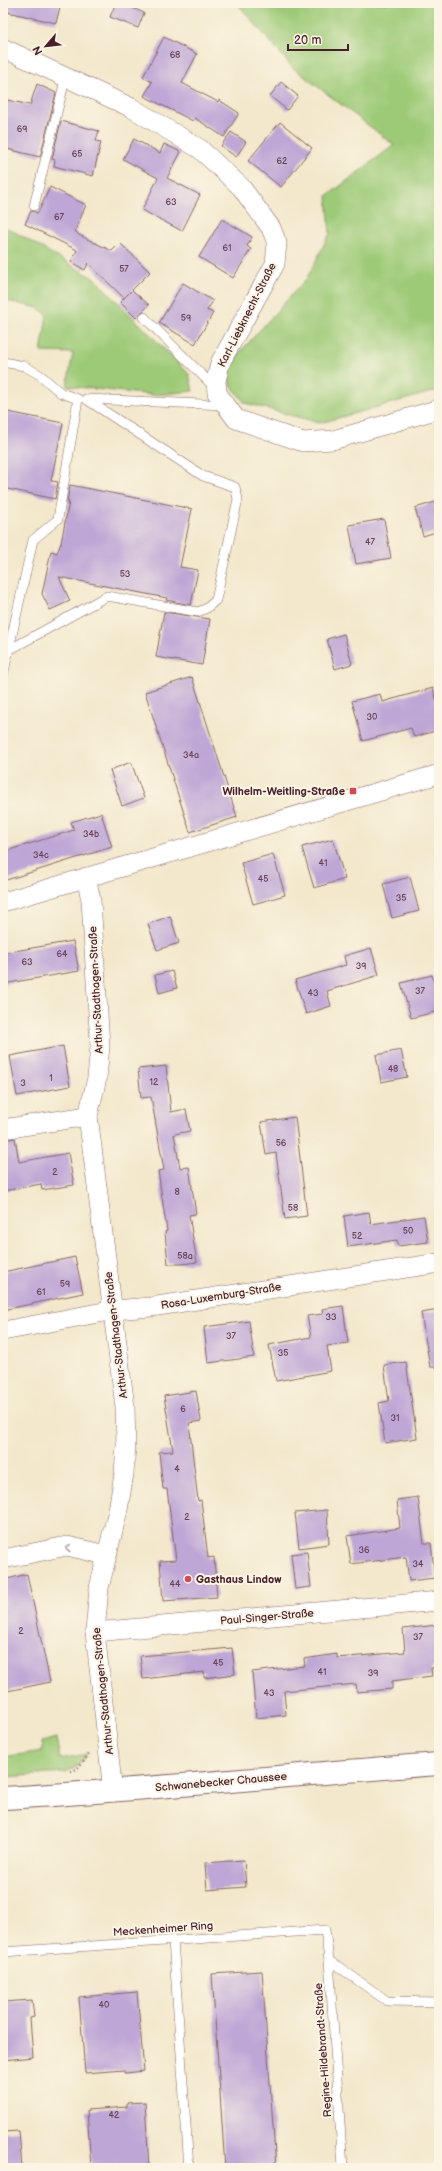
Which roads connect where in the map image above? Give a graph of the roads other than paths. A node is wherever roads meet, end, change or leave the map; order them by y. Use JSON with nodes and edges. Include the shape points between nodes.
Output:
{"nodes":[{"id":1,"x":3,"y":48,"type":"edge"},
{"id":2,"x":66,"y":76,"type":"junction"},
{"id":3,"x":34,"y":206,"type":"dead end"},
{"id":4,"x":144,"y":317,"type":"dead end"},
{"id":5,"x":3,"y":362,"type":"edge"},
{"id":6,"x":221,"y":398,"type":"junction"},
{"id":7,"x":82,"y":399,"type":"junction"},
{"id":8,"x":439,"y":409,"type":"edge"},
{"id":9,"x":9,"y":650,"type":"junction"},
{"id":10,"x":3,"y":676,"type":"edge"},
{"id":11,"x":439,"y":774,"type":"edge"},
{"id":12,"x":86,"y":877,"type":"junction"},
{"id":13,"x":3,"y":902,"type":"edge"},
{"id":14,"x":88,"y":1116,"type":"junction"},
{"id":15,"x":3,"y":1129,"type":"edge"},
{"id":16,"x":439,"y":1263,"type":"edge"},
{"id":17,"x":114,"y":1310,"type":"junction"},
{"id":18,"x":3,"y":1331,"type":"edge"},
{"id":19,"x":106,"y":1555,"type":"junction"},
{"id":20,"x":3,"y":1560,"type":"edge"},
{"id":21,"x":439,"y":1602,"type":"edge"},
{"id":22,"x":95,"y":1632,"type":"junction"},
{"id":23,"x":439,"y":1764,"type":"edge"},
{"id":24,"x":113,"y":1792,"type":"junction"},
{"id":25,"x":3,"y":1798,"type":"edge"},
{"id":26,"x":325,"y":1930,"type":"joint"},
{"id":27,"x":173,"y":1940,"type":"junction"},
{"id":28,"x":3,"y":1952,"type":"edge"},
{"id":29,"x":329,"y":1960,"type":"junction"},
{"id":30,"x":439,"y":2002,"type":"edge"},
{"id":31,"x":189,"y":2168,"type":"edge"},
{"id":32,"x":343,"y":2168,"type":"edge"}],
"edges":[{"from":1,"to":2,"type":"street","name":"Karl-Liebknecht-Straße"},
{"from":2,"to":3,"type":"lane"},
{"from":2,"to":6,"type":"street","name":"Karl-Liebknecht-Straße","via":[[132,108],[200,149],[241,187],[271,228],[277,243],[275,264],[220,363],[216,381]]},
{"from":4,"to":6,"type":"lane"},
{"from":5,"to":7,"type":"lane","via":[[24,366],[40,375],[61,393]]},
{"from":6,"to":7,"type":"lane"},
{"from":6,"to":8,"type":"street","via":[[236,419],[303,442],[334,440]]},
{"from":7,"to":9,"type":"lane","via":[[58,519],[33,540]]},
{"from":7,"to":9,"type":"lane","via":[[202,476],[235,488],[238,499],[216,600],[198,612],[107,596]]},
{"from":9,"to":10,"type":"lane"},
{"from":11,"to":12,"type":"street"},
{"from":12,"to":13,"type":"street"},
{"from":12,"to":14,"type":"street","name":"Arthur-Stadthagen-Straße","via":[[91,900],[100,1046],[97,1078]]},
{"from":14,"to":15,"type":"street"},
{"from":14,"to":17,"type":"street","name":"Arthur-Stadthagen-Straße"},
{"from":16,"to":17,"type":"street","name":"Rosa-Luxemburg-Straße","via":[[151,1307]]},
{"from":17,"to":18,"type":"street","name":"Rosa-Luxemburg-Straße"},
{"from":17,"to":19,"type":"street","name":"Arthur-Stadthagen-Straße","via":[[125,1407],[126,1445],[118,1510]]},
{"from":19,"to":20,"type":"street","one_way":true,"via":[[67,1546]]},
{"from":19,"to":22,"type":"street","name":"Arthur-Stadthagen-Straße","via":[[99,1588]]},
{"from":21,"to":22,"type":"street","name":"Paul-Singer-Straße"},
{"from":22,"to":24,"type":"street","name":"Arthur-Stadthagen-Straße"},
{"from":23,"to":24,"type":"main road","name":"Schwanebecker Chaussee","via":[[322,1772]]},
{"from":24,"to":25,"type":"main road","name":"Schwanebecker Chaussee"},
{"from":26,"to":27,"type":"lane","name":"Meckenheimer Ring"},
{"from":26,"to":29,"type":"lane","name":"Regine-Hildebrandt-Straße"},
{"from":27,"to":28,"type":"lane","name":"Meckenheimer Ring"},
{"from":27,"to":31,"type":"lane"},
{"from":29,"to":30,"type":"lane","via":[[386,2001]]},
{"from":29,"to":32,"type":"lane","name":"Regine-Hildebrandt-Straße"}]}
